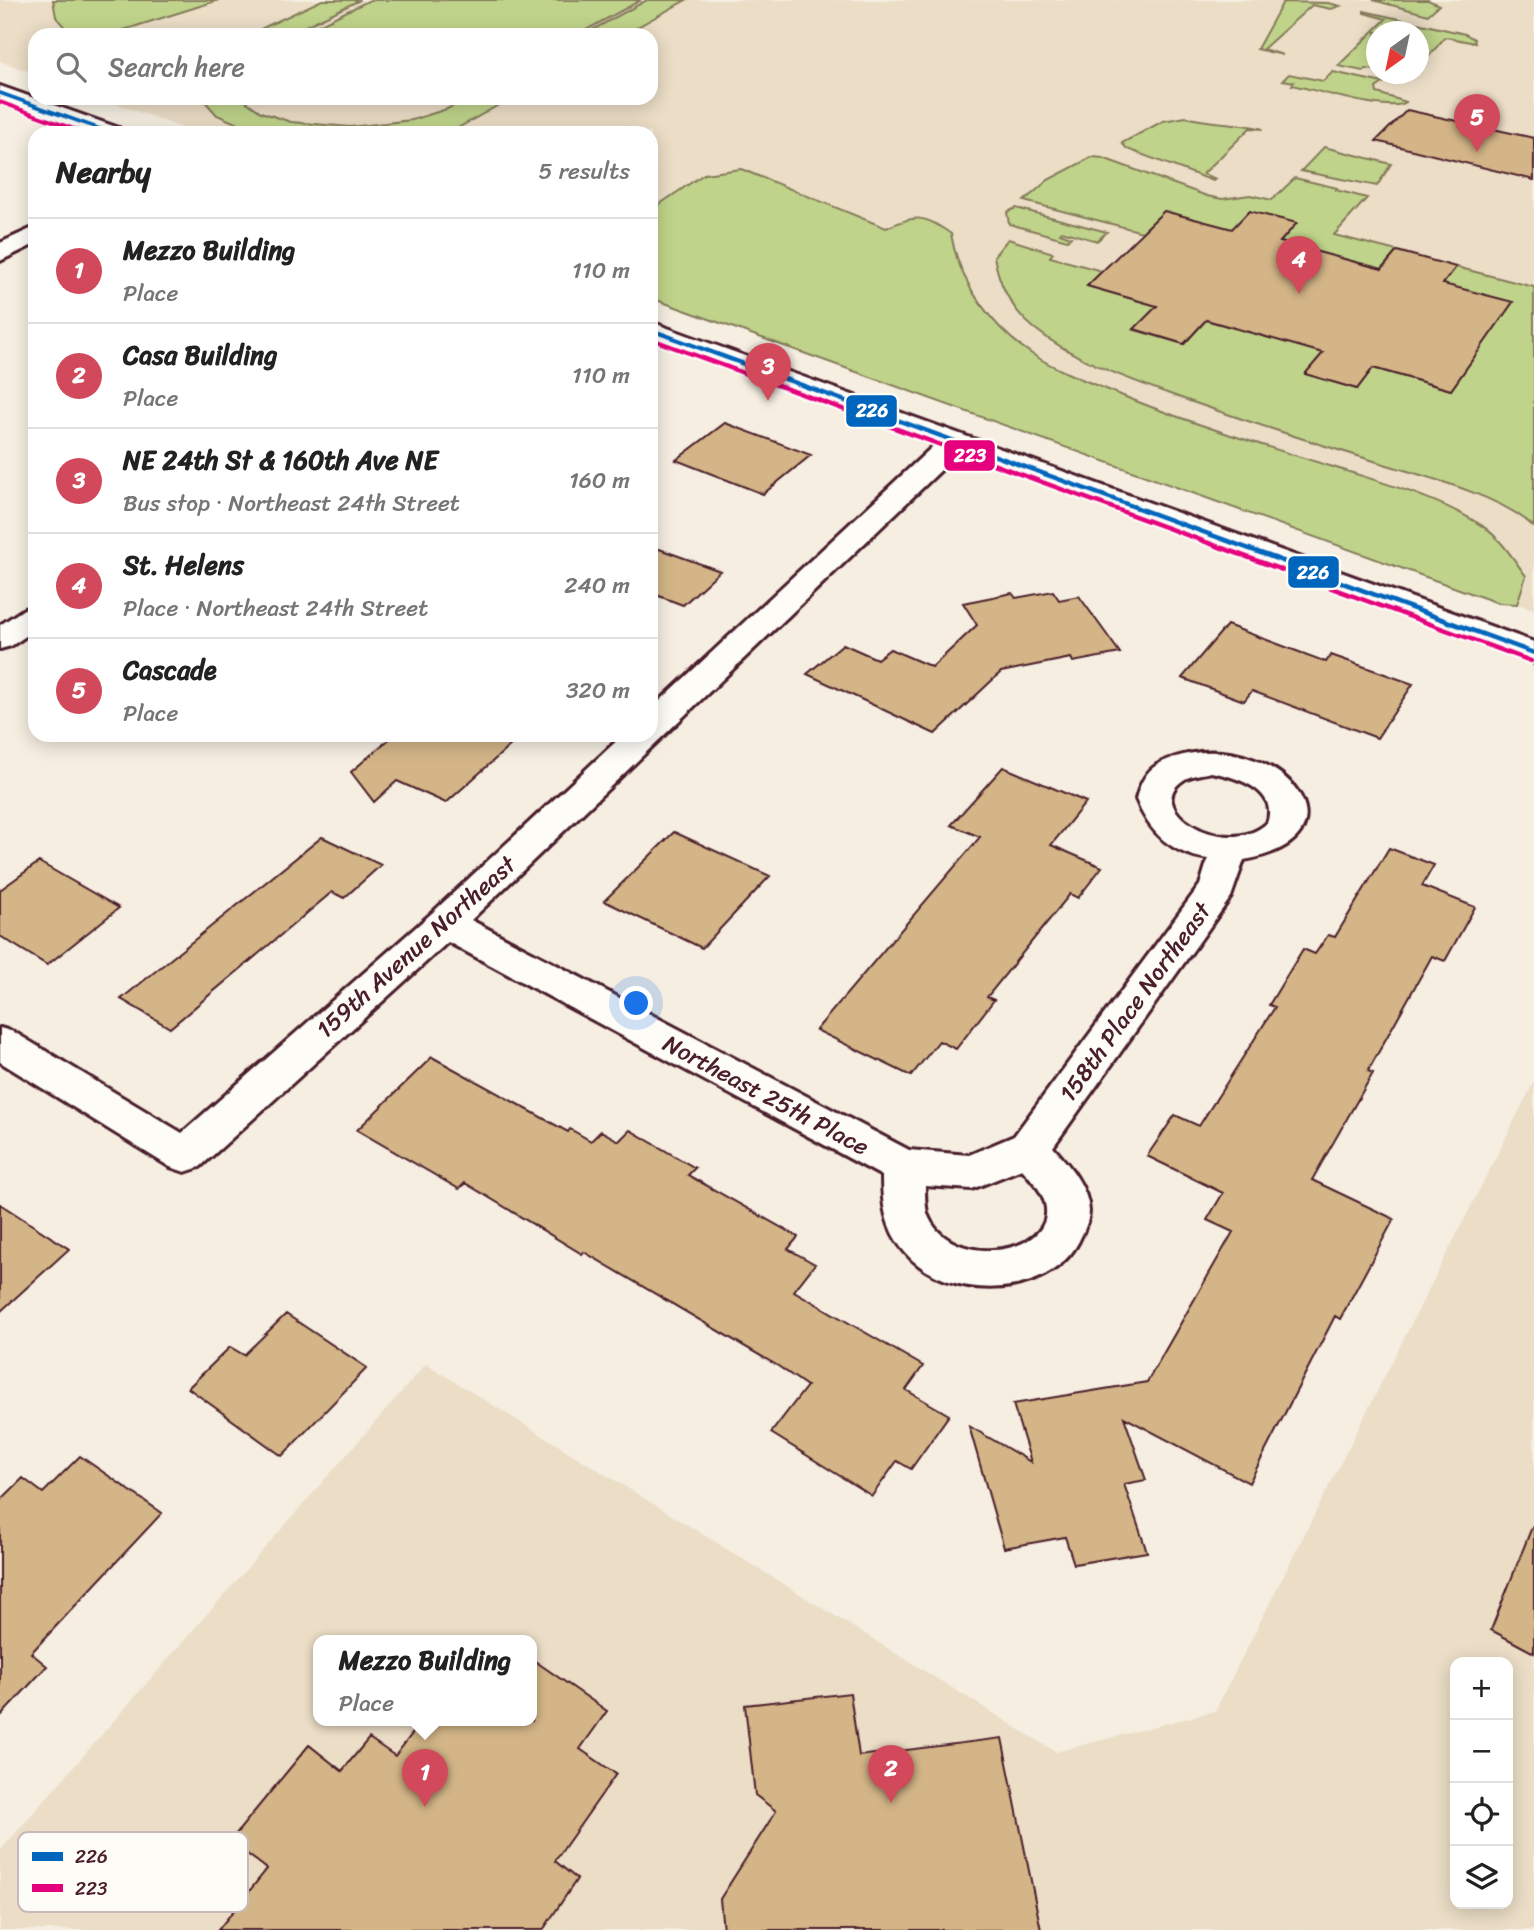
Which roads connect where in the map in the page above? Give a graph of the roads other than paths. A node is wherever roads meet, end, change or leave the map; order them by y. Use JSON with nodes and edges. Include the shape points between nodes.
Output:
{"nodes":[{"id":1,"x":0,"y":93,"type":"edge"},
{"id":2,"x":28,"y":103,"type":"edge"},
{"id":3,"x":33,"y":105,"type":"edge"},
{"id":4,"x":92,"y":126,"type":"edge"},
{"id":5,"x":28,"y":238,"type":"edge"},
{"id":6,"x":0,"y":253,"type":"edge"},
{"id":7,"x":658,"y":333,"type":"edge"},
{"id":8,"x":954,"y":442,"type":"junction"},
{"id":9,"x":28,"y":621,"type":"edge"},
{"id":10,"x":0,"y":639,"type":"edge"},
{"id":11,"x":1534,"y":653,"type":"edge"},
{"id":12,"x":658,"y":721,"type":"edge"},
{"id":13,"x":637,"y":742,"type":"edge"},
{"id":14,"x":1229,"y":850,"type":"dead end"},
{"id":15,"x":445,"y":923,"type":"junction"},
{"id":16,"x":0,"y":1042,"type":"edge"},
{"id":17,"x":1029,"y":1148,"type":"junction"},
{"id":18,"x":903,"y":1167,"type":"junction"}],
"edges":[{"from":1,"to":2,"type":"street"},
{"from":3,"to":4,"type":"street"},
{"from":5,"to":6,"type":"street"},
{"from":7,"to":8,"type":"street"},
{"from":8,"to":11,"type":"street"},
{"from":8,"to":12,"type":"street"},
{"from":9,"to":10,"type":"street"},
{"from":13,"to":15,"type":"street","name":"159th Avenue Northeast"},
{"from":14,"to":17,"type":"street","name":"158th Place Northeast","via":[[1218,888]]},
{"from":15,"to":16,"type":"street","name":"159th Avenue Northeast","via":[[185,1155]]},
{"from":15,"to":18,"type":"street","name":"Northeast 25th Place"},
{"from":17,"to":18,"type":"street","name":"Northeast 25th Place","via":[[972,1172]]},
{"from":17,"to":18,"type":"street","via":[[1058,1183],[1067,1209],[1064,1226],[1041,1256],[1002,1270],[954,1263],[917,1236],[907,1218]]}]}
